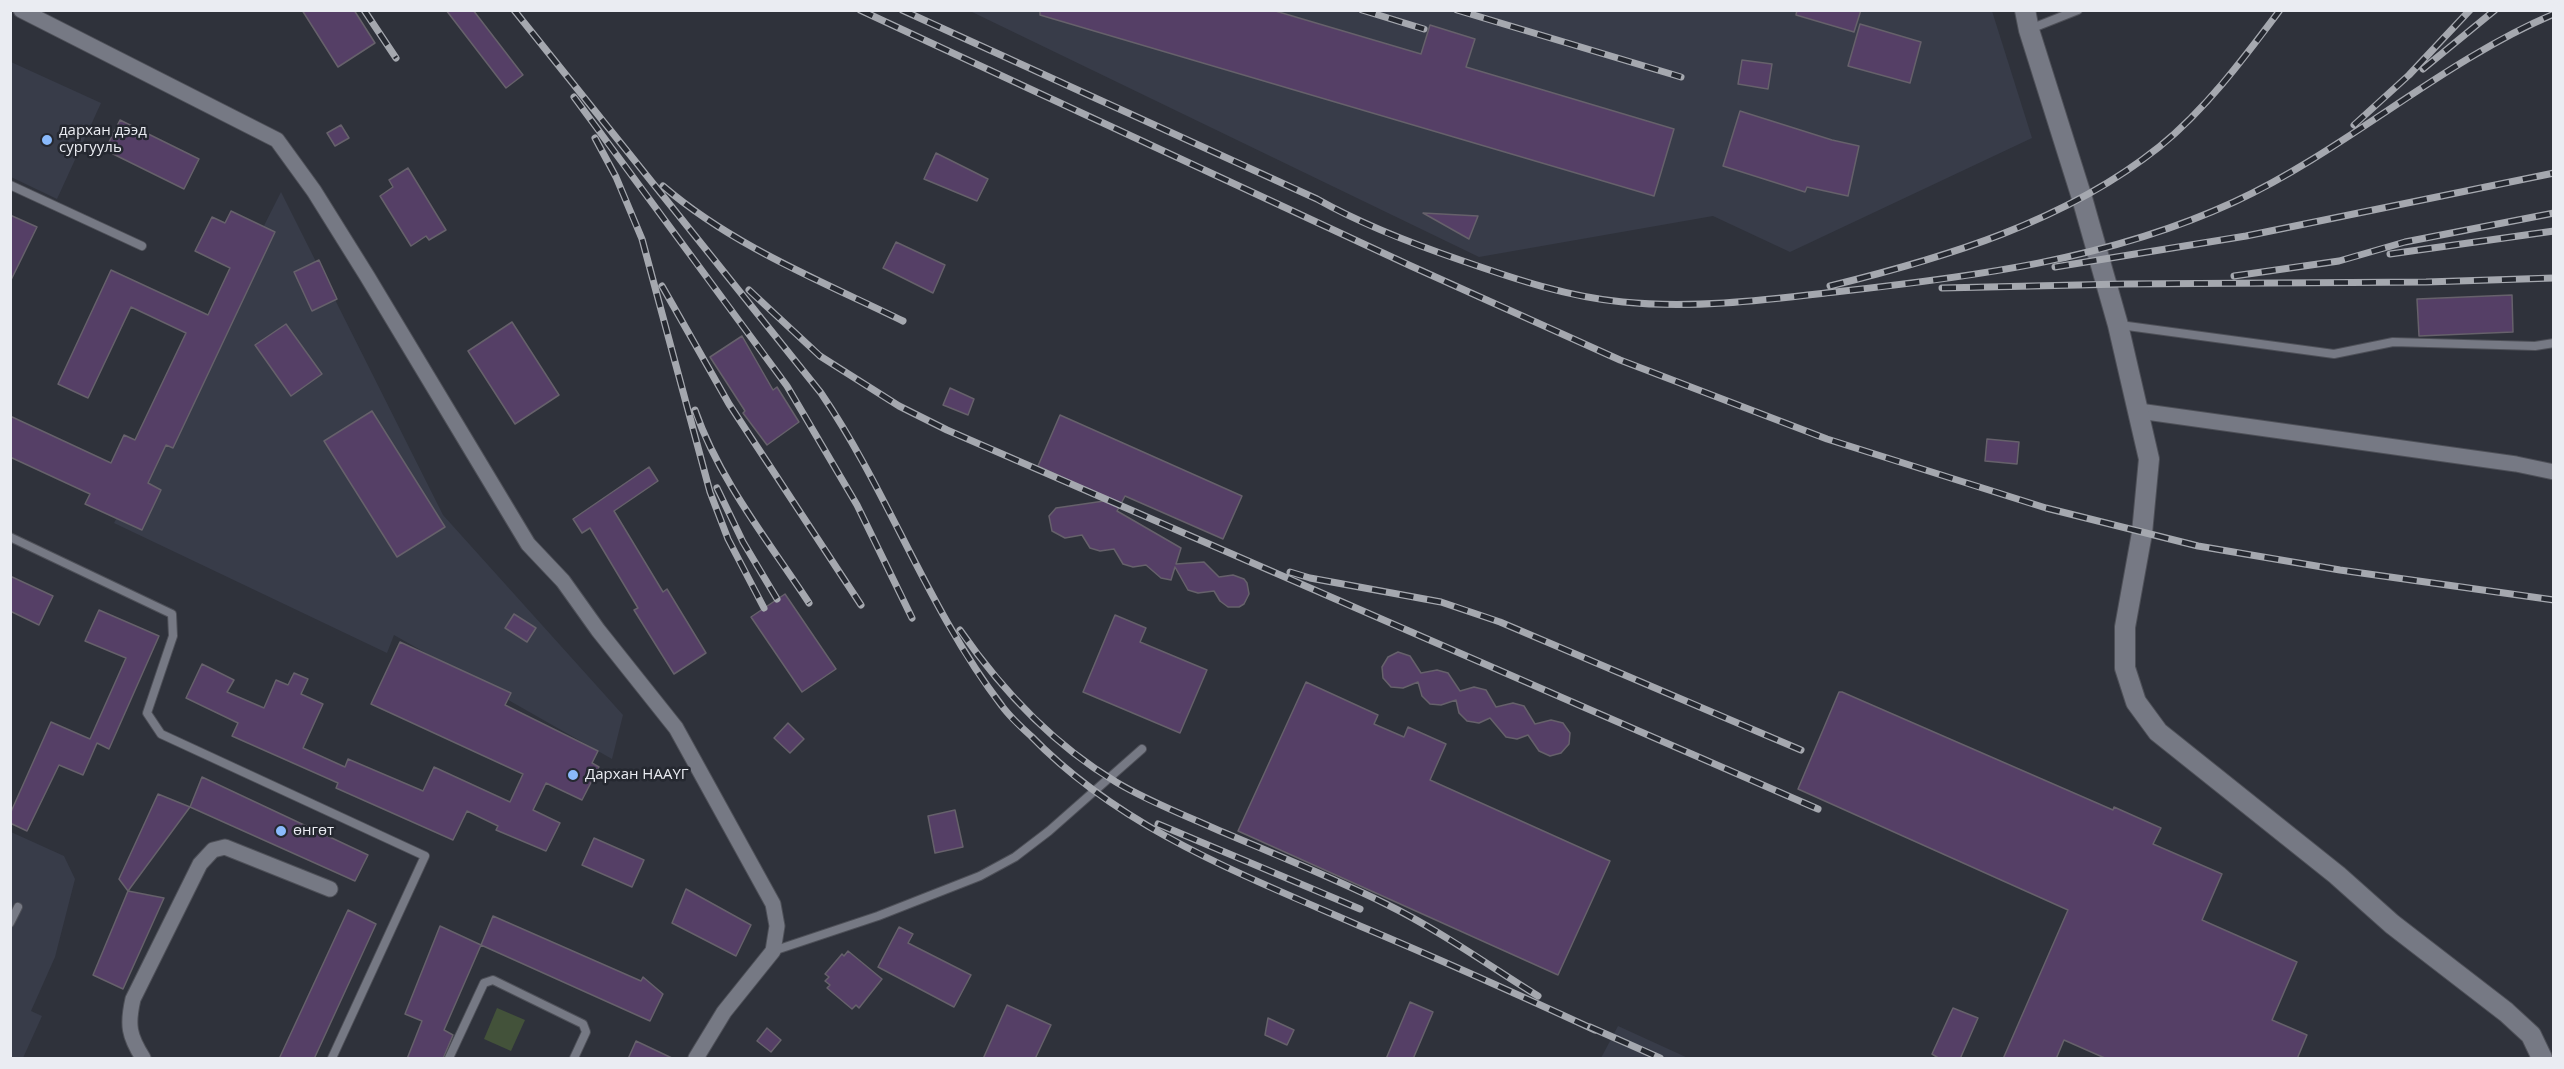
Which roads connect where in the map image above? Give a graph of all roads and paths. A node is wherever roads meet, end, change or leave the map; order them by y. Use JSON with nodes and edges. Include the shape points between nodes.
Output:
{"nodes":[{"id":1,"x":21,"y":10,"type":"edge"},
{"id":2,"x":2078,"y":10,"type":"edge"},
{"id":3,"x":2027,"y":20,"type":"edge"},
{"id":4,"x":10,"y":184,"type":"edge"},
{"id":5,"x":142,"y":246,"type":"dead end"},
{"id":6,"x":2118,"y":325,"type":"junction"},
{"id":7,"x":2553,"y":343,"type":"edge"},
{"id":8,"x":2139,"y":411,"type":"junction"},
{"id":9,"x":2553,"y":472,"type":"edge"},
{"id":10,"x":10,"y":537,"type":"edge"},
{"id":11,"x":1142,"y":750,"type":"dead end"},
{"id":12,"x":330,"y":889,"type":"dead end"},
{"id":13,"x":18,"y":907,"type":"dead end"},
{"id":14,"x":10,"y":923,"type":"edge"},
{"id":15,"x":773,"y":951,"type":"junction"},
{"id":16,"x":143,"y":1059,"type":"edge"},
{"id":17,"x":332,"y":1059,"type":"edge"},
{"id":18,"x":449,"y":1059,"type":"edge"},
{"id":19,"x":574,"y":1059,"type":"edge"},
{"id":20,"x":696,"y":1059,"type":"edge"},
{"id":21,"x":2542,"y":1059,"type":"edge"}],
"edges":[{"from":1,"to":15,"type":"street","via":[[277,140],[314,191],[528,544],[563,581],[676,728],[773,904],[777,926]]},
{"from":2,"to":3,"type":"lane"},
{"from":3,"to":6,"type":"street"},
{"from":4,"to":5,"type":"lane"},
{"from":6,"to":7,"type":"lane","via":[[2334,354],[2393,342],[2535,346]]},
{"from":6,"to":8,"type":"street"},
{"from":8,"to":9,"type":"street"},
{"from":8,"to":21,"type":"street","via":[[2150,459],[2125,627],[2125,668],[2136,702],[2158,732],[2506,1012],[2531,1035]]},
{"from":10,"to":17,"type":"lane","via":[[172,614],[173,636],[147,713],[161,734],[425,856]]},
{"from":11,"to":15,"type":"lane","via":[[1015,857],[980,876],[888,912]]},
{"from":12,"to":16,"type":"street","via":[[225,847],[213,850],[200,864],[132,999],[128,1022],[133,1043]]},
{"from":13,"to":14,"type":"lane"},
{"from":15,"to":20,"type":"street","via":[[724,1012]]},
{"from":18,"to":19,"type":"lane","via":[[484,983],[493,980],[583,1024],[586,1032]]}]}
